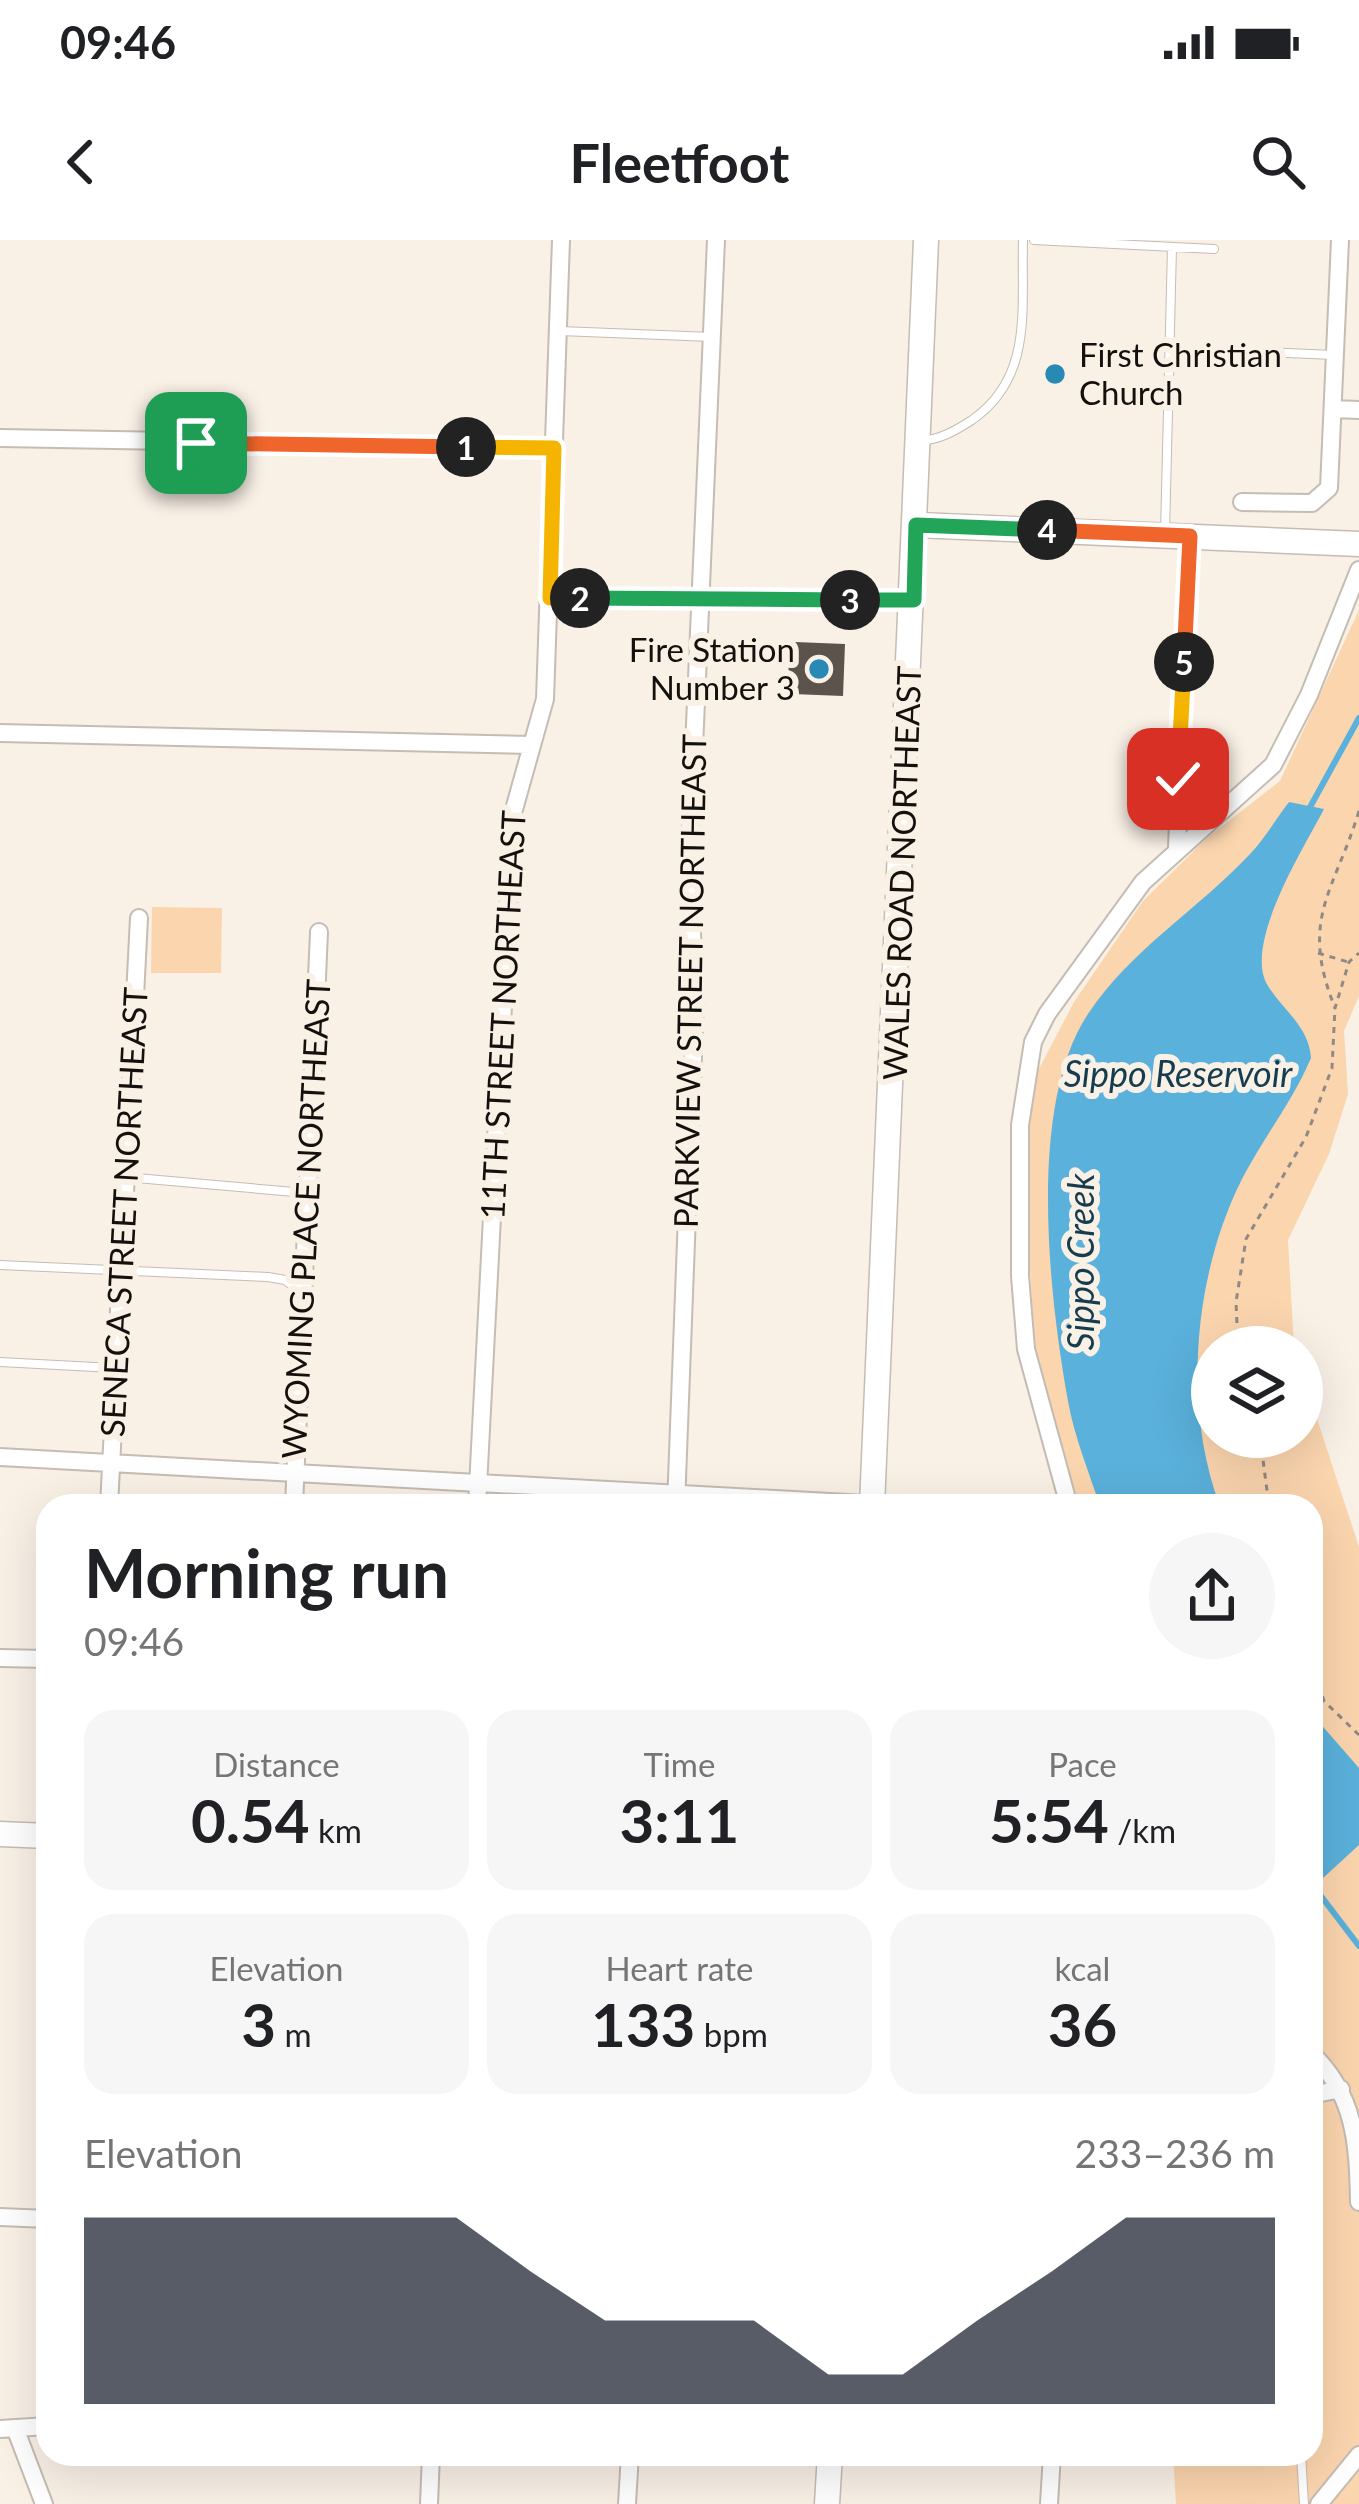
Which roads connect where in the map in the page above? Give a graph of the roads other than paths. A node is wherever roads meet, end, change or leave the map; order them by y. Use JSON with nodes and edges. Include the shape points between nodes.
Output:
{"nodes":[{"id":1,"x":561,"y":240,"type":"edge"},
{"id":2,"x":716,"y":240,"type":"edge"},
{"id":3,"x":926,"y":240,"type":"edge"},
{"id":4,"x":1023,"y":240,"type":"edge"},
{"id":5,"x":1034,"y":240,"type":"edge"},
{"id":6,"x":1340,"y":240,"type":"edge"},
{"id":7,"x":1155,"y":243,"type":"edge"},
{"id":8,"x":1172,"y":247,"type":"junction"},
{"id":9,"x":1214,"y":249,"type":"dead end"},
{"id":10,"x":558,"y":332,"type":"junction"},
{"id":11,"x":712,"y":337,"type":"junction"},
{"id":12,"x":1244,"y":351,"type":"dead end"},
{"id":13,"x":1336,"y":355,"type":"junction"},
{"id":14,"x":1334,"y":409,"type":"junction"},
{"id":15,"x":1359,"y":410,"type":"edge"},
{"id":16,"x":0,"y":438,"type":"edge"},
{"id":17,"x":919,"y":441,"type":"junction"},
{"id":18,"x":554,"y":448,"type":"junction"},
{"id":19,"x":1242,"y":502,"type":"dead end"},
{"id":20,"x":916,"y":525,"type":"junction"},
{"id":21,"x":1177,"y":536,"type":"junction"},
{"id":22,"x":1359,"y":544,"type":"edge"},
{"id":23,"x":1359,"y":570,"type":"edge"},
{"id":24,"x":550,"y":598,"type":"junction"},
{"id":25,"x":700,"y":599,"type":"junction"},
{"id":26,"x":914,"y":600,"type":"junction"},
{"id":27,"x":0,"y":733,"type":"edge"},
{"id":28,"x":530,"y":745,"type":"junction"},
{"id":29,"x":1177,"y":847,"type":"junction"},
{"id":30,"x":139,"y":918,"type":"dead end"},
{"id":31,"x":319,"y":932,"type":"dead end"},
{"id":32,"x":125,"y":1177,"type":"junction"},
{"id":33,"x":308,"y":1193,"type":"junction"},
{"id":34,"x":0,"y":1265,"type":"edge"},
{"id":35,"x":120,"y":1269,"type":"junction"},
{"id":36,"x":302,"y":1293,"type":"junction"},
{"id":37,"x":0,"y":1362,"type":"edge"},
{"id":38,"x":116,"y":1368,"type":"junction"},
{"id":39,"x":0,"y":1457,"type":"edge"},
{"id":40,"x":111,"y":1462,"type":"junction"},
{"id":41,"x":294,"y":1473,"type":"junction"},
{"id":42,"x":479,"y":1486,"type":"junction"},
{"id":43,"x":110,"y":1494,"type":"edge"},
{"id":44,"x":294,"y":1494,"type":"edge"},
{"id":45,"x":478,"y":1494,"type":"edge"},
{"id":46,"x":584,"y":1494,"type":"edge"},
{"id":47,"x":676,"y":1494,"type":"edge"},
{"id":48,"x":872,"y":1494,"type":"edge"},
{"id":49,"x":1066,"y":1494,"type":"edge"},
{"id":50,"x":0,"y":1658,"type":"edge"},
{"id":51,"x":36,"y":1659,"type":"edge"},
{"id":52,"x":0,"y":1834,"type":"edge"},
{"id":53,"x":36,"y":1836,"type":"edge"},
{"id":54,"x":1323,"y":2067,"type":"edge"},
{"id":55,"x":1341,"y":2089,"type":"junction"},
{"id":56,"x":1323,"y":2093,"type":"edge"},
{"id":57,"x":1359,"y":2202,"type":"edge"},
{"id":58,"x":0,"y":2216,"type":"edge"},
{"id":59,"x":36,"y":2218,"type":"edge"},
{"id":60,"x":8,"y":2428,"type":"edge"},
{"id":61,"x":1359,"y":2455,"type":"edge"},
{"id":62,"x":431,"y":2466,"type":"edge"},
{"id":63,"x":629,"y":2466,"type":"edge"},
{"id":64,"x":829,"y":2466,"type":"edge"},
{"id":65,"x":1051,"y":2466,"type":"edge"},
{"id":66,"x":1302,"y":2466,"type":"edge"},
{"id":67,"x":44,"y":2504,"type":"edge"},
{"id":68,"x":429,"y":2504,"type":"edge"},
{"id":69,"x":627,"y":2504,"type":"edge"},
{"id":70,"x":827,"y":2504,"type":"edge"},
{"id":71,"x":1049,"y":2504,"type":"edge"},
{"id":72,"x":1304,"y":2504,"type":"edge"},
{"id":73,"x":1319,"y":2504,"type":"edge"}],
"edges":[{"from":1,"to":10,"type":"street","name":"11TH STREET NORTHEAST"},
{"from":2,"to":11,"type":"street","name":"PARKVIEW STREET NORTHEAST"},
{"from":3,"to":17,"type":"main road","name":"WALES ROAD NORTHEAST"},
{"from":4,"to":17,"type":"lane","via":[[1017,360],[1008,387],[954,432]]},
{"from":5,"to":7,"type":"lane"},
{"from":6,"to":13,"type":"street"},
{"from":7,"to":8,"type":"lane"},
{"from":8,"to":9,"type":"lane"},
{"from":8,"to":21,"type":"lane"},
{"from":10,"to":11,"type":"lane"},
{"from":10,"to":18,"type":"street","name":"11TH STREET NORTHEAST"},
{"from":11,"to":25,"type":"street","name":"PARKVIEW STREET NORTHEAST"},
{"from":12,"to":13,"type":"lane"},
{"from":13,"to":14,"type":"street"},
{"from":14,"to":15,"type":"street"},
{"from":14,"to":19,"type":"street","via":[[1324,496]]},
{"from":16,"to":18,"type":"street"},
{"from":17,"to":20,"type":"main road","name":"WALES ROAD NORTHEAST"},
{"from":18,"to":24,"type":"street","name":"11TH STREET NORTHEAST"},
{"from":20,"to":21,"type":"main road"},
{"from":20,"to":26,"type":"main road","name":"WALES ROAD NORTHEAST"},
{"from":21,"to":22,"type":"main road"},
{"from":21,"to":29,"type":"street"},
{"from":23,"to":29,"type":"street","via":[[1273,765]]},
{"from":24,"to":25,"type":"street"},
{"from":24,"to":28,"type":"street","name":"11TH STREET NORTHEAST","via":[[545,699]]},
{"from":25,"to":26,"type":"street"},
{"from":25,"to":47,"type":"street","name":"PARKVIEW STREET NORTHEAST"},
{"from":26,"to":48,"type":"main road","name":"WALES ROAD NORTHEAST"},
{"from":27,"to":28,"type":"street"},
{"from":28,"to":42,"type":"street","name":"11TH STREET NORTHEAST","via":[[513,813]]},
{"from":29,"to":49,"type":"street","via":[[1047,1014],[1025,1076],[1017,1196],[1025,1349]]},
{"from":30,"to":32,"type":"street","name":"SENECA STREET NORTHEAST"},
{"from":31,"to":33,"type":"street","name":"WYOMING PLACE NORTHEAST"},
{"from":32,"to":33,"type":"lane"},
{"from":32,"to":35,"type":"street","name":"SENECA STREET NORTHEAST"},
{"from":33,"to":36,"type":"street","name":"WYOMING PLACE NORTHEAST"},
{"from":34,"to":35,"type":"lane"},
{"from":35,"to":36,"type":"lane","via":[[268,1277]]},
{"from":35,"to":38,"type":"street","name":"SENECA STREET NORTHEAST"},
{"from":36,"to":41,"type":"street","name":"WYOMING PLACE NORTHEAST"},
{"from":37,"to":38,"type":"lane"},
{"from":38,"to":40,"type":"street","name":"SENECA STREET NORTHEAST"},
{"from":39,"to":40,"type":"street"},
{"from":40,"to":41,"type":"street"},
{"from":40,"to":43,"type":"street","name":"SENECA STREET NORTHEAST"},
{"from":41,"to":42,"type":"street"},
{"from":41,"to":44,"type":"street","name":"WYOMING PLACE NORTHEAST"},
{"from":42,"to":45,"type":"street","name":"11TH STREET NORTHEAST"},
{"from":42,"to":46,"type":"street"},
{"from":50,"to":51,"type":"street"},
{"from":52,"to":53,"type":"main road"},
{"from":54,"to":55,"type":"street"},
{"from":55,"to":56,"type":"street"},
{"from":55,"to":57,"type":"street","via":[[1356,2142]]},
{"from":58,"to":59,"type":"street"},
{"from":60,"to":67,"type":"street"},
{"from":61,"to":73,"type":"street"},
{"from":62,"to":68,"type":"street"},
{"from":63,"to":69,"type":"street"},
{"from":64,"to":70,"type":"main road"},
{"from":65,"to":71,"type":"street"},
{"from":66,"to":72,"type":"lane"}]}
